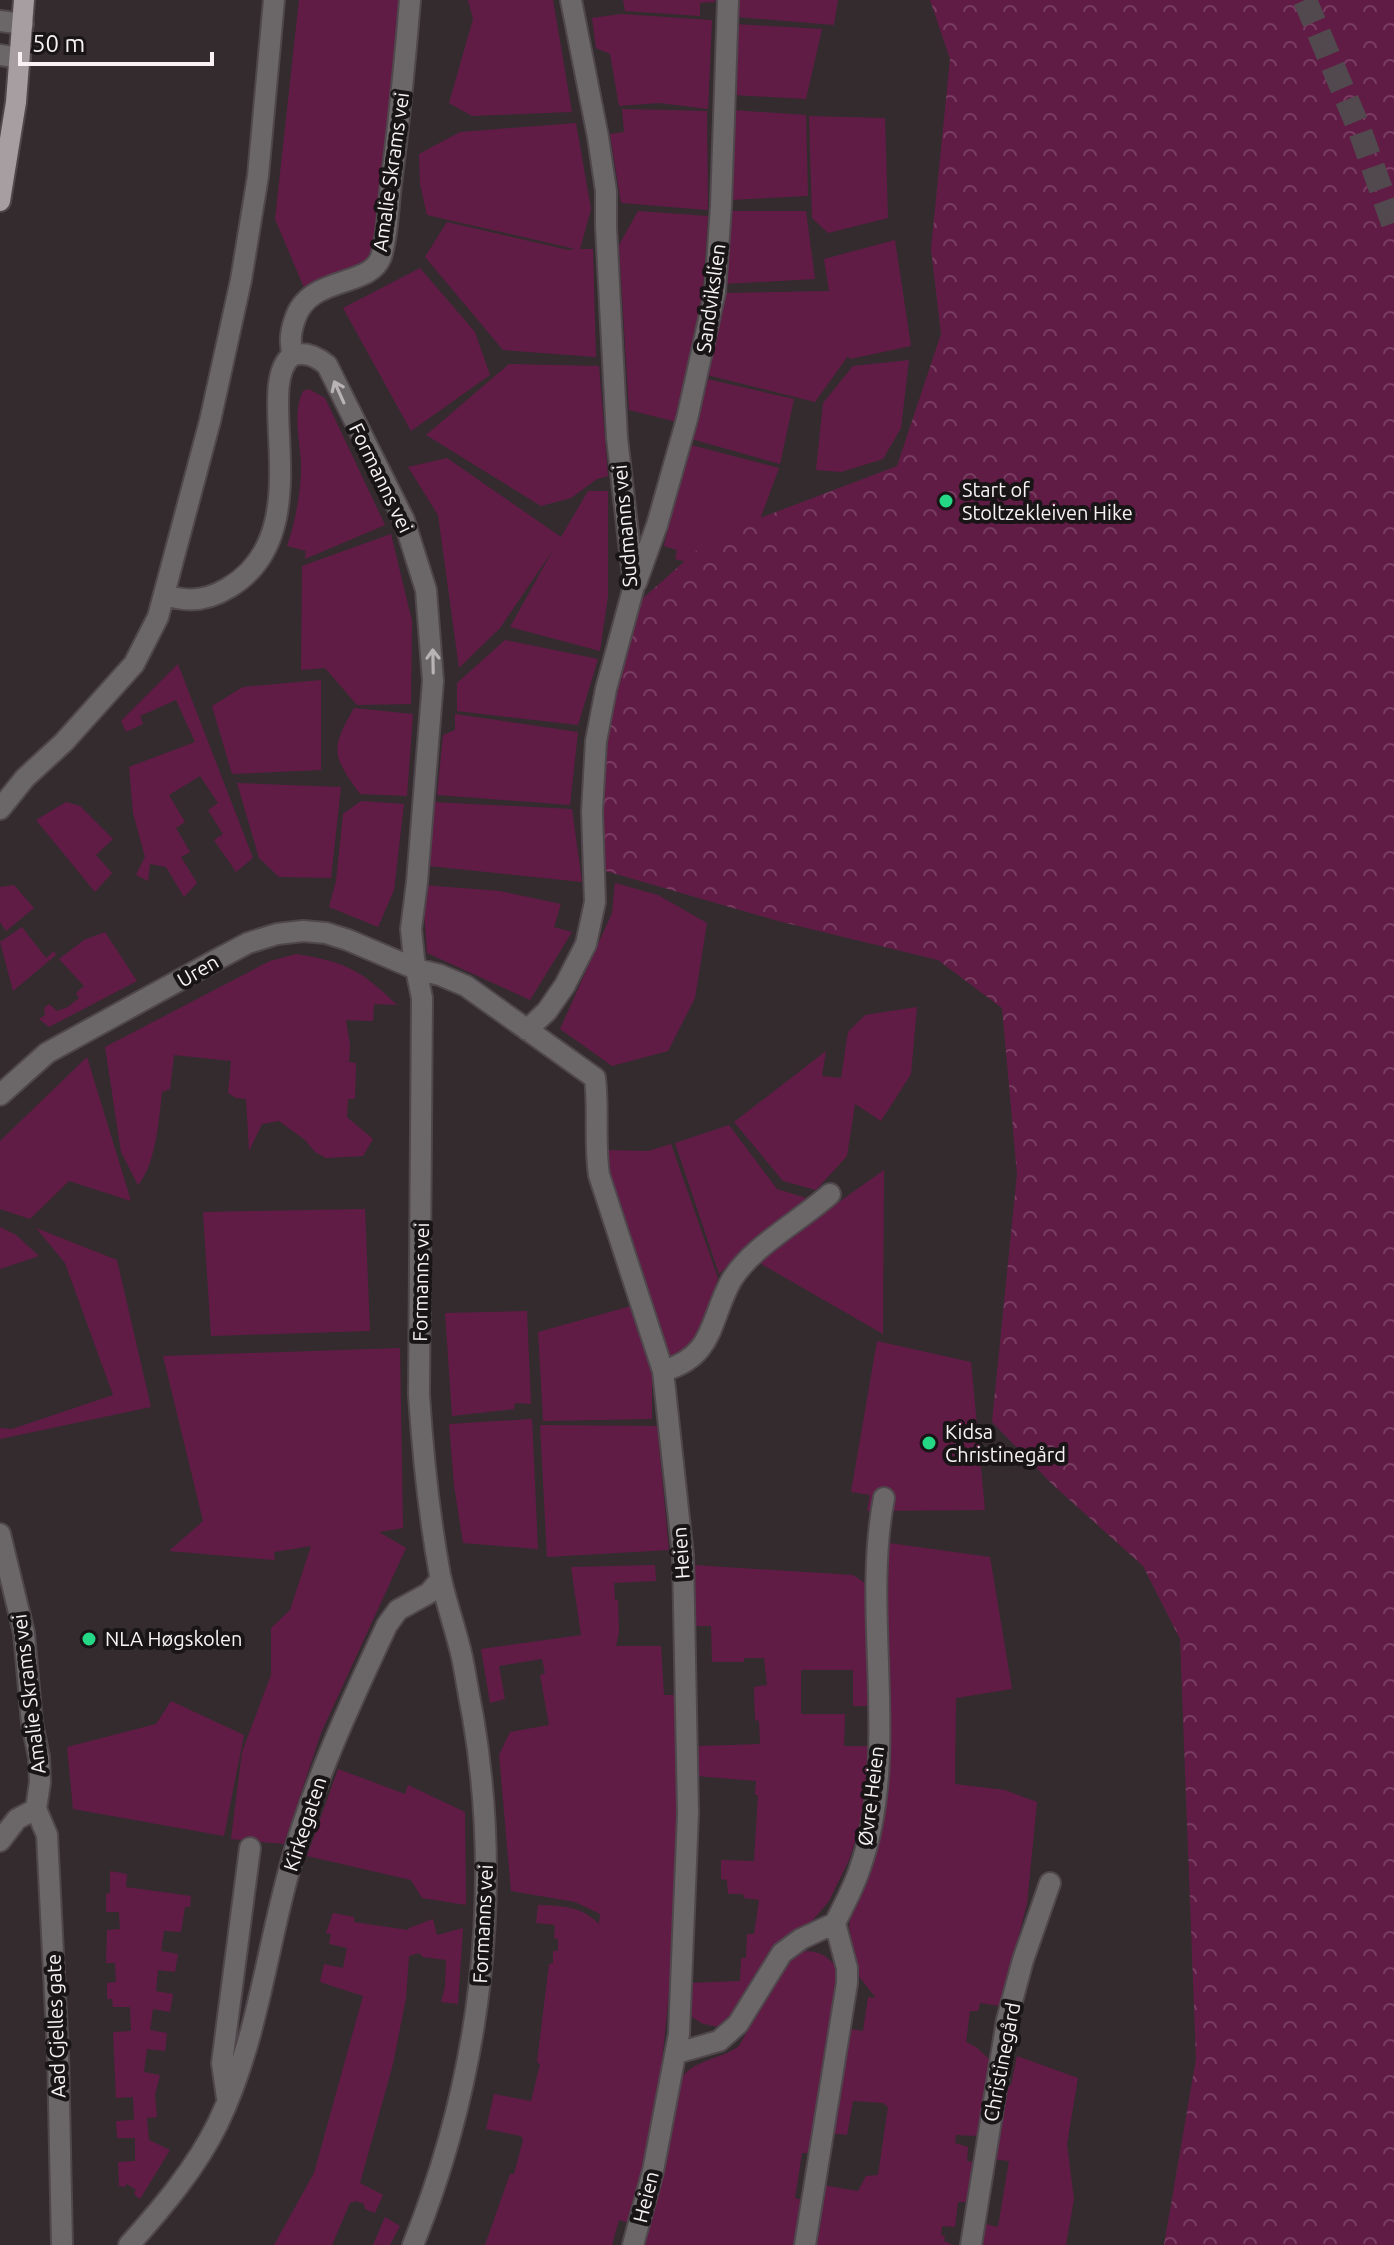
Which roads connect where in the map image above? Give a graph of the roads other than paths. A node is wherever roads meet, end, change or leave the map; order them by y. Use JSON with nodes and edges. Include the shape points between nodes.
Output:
{"nodes":[{"id":1,"x":24,"y":0,"type":"edge"},
{"id":2,"x":274,"y":0,"type":"edge"},
{"id":3,"x":410,"y":0,"type":"edge"},
{"id":4,"x":571,"y":0,"type":"edge"},
{"id":5,"x":728,"y":0,"type":"edge"},
{"id":6,"x":0,"y":21,"type":"edge"},
{"id":7,"x":23,"y":24,"type":"junction"},
{"id":8,"x":10,"y":56,"type":"edge"},
{"id":9,"x":0,"y":201,"type":"edge"},
{"id":10,"x":293,"y":355,"type":"junction"},
{"id":11,"x":634,"y":586,"type":"junction"},
{"id":12,"x":164,"y":594,"type":"junction"},
{"id":13,"x":0,"y":809,"type":"edge"},
{"id":14,"x":416,"y":969,"type":"junction"},
{"id":15,"x":527,"y":1030,"type":"junction"},
{"id":16,"x":0,"y":1095,"type":"edge"},
{"id":17,"x":830,"y":1194,"type":"dead end"},
{"id":18,"x":663,"y":1371,"type":"junction"},
{"id":19,"x":884,"y":1498,"type":"dead end"},
{"id":20,"x":0,"y":1534,"type":"edge"},
{"id":21,"x":441,"y":1579,"type":"junction"},
{"id":22,"x":36,"y":1809,"type":"junction"},
{"id":23,"x":0,"y":1841,"type":"edge"},
{"id":24,"x":250,"y":1848,"type":"dead end"},
{"id":25,"x":1050,"y":1883,"type":"dead end"},
{"id":26,"x":835,"y":1923,"type":"junction"},
{"id":27,"x":677,"y":2053,"type":"junction"},
{"id":28,"x":227,"y":2102,"type":"junction"},
{"id":29,"x":62,"y":2245,"type":"edge"},
{"id":30,"x":129,"y":2245,"type":"edge"},
{"id":31,"x":413,"y":2245,"type":"edge"},
{"id":32,"x":633,"y":2245,"type":"edge"},
{"id":33,"x":805,"y":2245,"type":"edge"},
{"id":34,"x":971,"y":2245,"type":"edge"}],
"edges":[{"from":1,"to":7,"type":"main road"},
{"from":2,"to":12,"type":"street","via":[[258,176],[241,280],[207,437]]},
{"from":3,"to":10,"type":"street","name":"Amalie Skrams vei","via":[[380,257],[362,275],[310,295],[297,310]]},
{"from":4,"to":11,"type":"street","name":"Sudmanns vei","via":[[606,191],[617,438]]},
{"from":5,"to":11,"type":"street","name":"Sandvikslien","via":[[715,292],[681,442]]},
{"from":6,"to":7,"type":"street"},
{"from":7,"to":8,"type":"main road"},
{"from":8,"to":9,"type":"main road","via":[[11,134]]},
{"from":10,"to":12,"type":"street","name":"Amalie Skrams vei","via":[[278,377],[278,500],[267,550],[218,594],[188,601]]},
{"from":14,"to":10,"type":"street","name":"Formanns vei","one_way":true,"via":[[411,929],[433,681],[426,590],[404,520],[327,365],[308,354]]},
{"from":11,"to":15,"type":"street","name":"Sudmanns vei","via":[[596,741],[595,902],[586,944],[565,985]]},
{"from":12,"to":13,"type":"street","via":[[134,664]]},
{"from":14,"to":15,"type":"street","name":"Heien","via":[[466,986]]},
{"from":14,"to":16,"type":"street","name":"Uren","via":[[326,933],[277,934],[248,943],[47,1053]]},
{"from":14,"to":21,"type":"street","name":"Formanns vei","via":[[422,998],[419,1395]]},
{"from":15,"to":18,"type":"street","name":"Heien","via":[[595,1078],[599,1175]]},
{"from":17,"to":18,"type":"street","via":[[754,1255],[733,1279],[703,1347],[689,1361]]},
{"from":18,"to":27,"type":"street","name":"Heien","via":[[683,1556],[688,1734]]},
{"from":19,"to":26,"type":"street","name":"Øvre Heien","via":[[876,1546],[876,1784],[861,1865]]},
{"from":20,"to":22,"type":"street","name":"Amalie Skrams vei","via":[[24,1633],[39,1757]]},
{"from":21,"to":28,"type":"street","name":"Kirkegaten","via":[[429,1593],[398,1610],[387,1625],[319,1777],[290,1868],[244,2058]]},
{"from":21,"to":31,"type":"street","name":"Formanns vei","via":[[462,1658],[479,1759],[486,1933],[469,2058],[446,2154]]},
{"from":22,"to":23,"type":"street","via":[[17,1819]]},
{"from":22,"to":29,"type":"street","name":"Aad Gjelles gate","via":[[47,1835]]},
{"from":24,"to":28,"type":"street","via":[[222,2063]]},
{"from":25,"to":34,"type":"street","name":"Christinegård","via":[[1007,2020]]},
{"from":26,"to":27,"type":"street","via":[[782,1953],[738,2024],[719,2041]]},
{"from":26,"to":33,"type":"street","via":[[847,1983]]},
{"from":27,"to":32,"type":"street","name":"Heien"},
{"from":28,"to":30,"type":"street","name":"Kirkegaten","via":[[176,2189]]}]}
